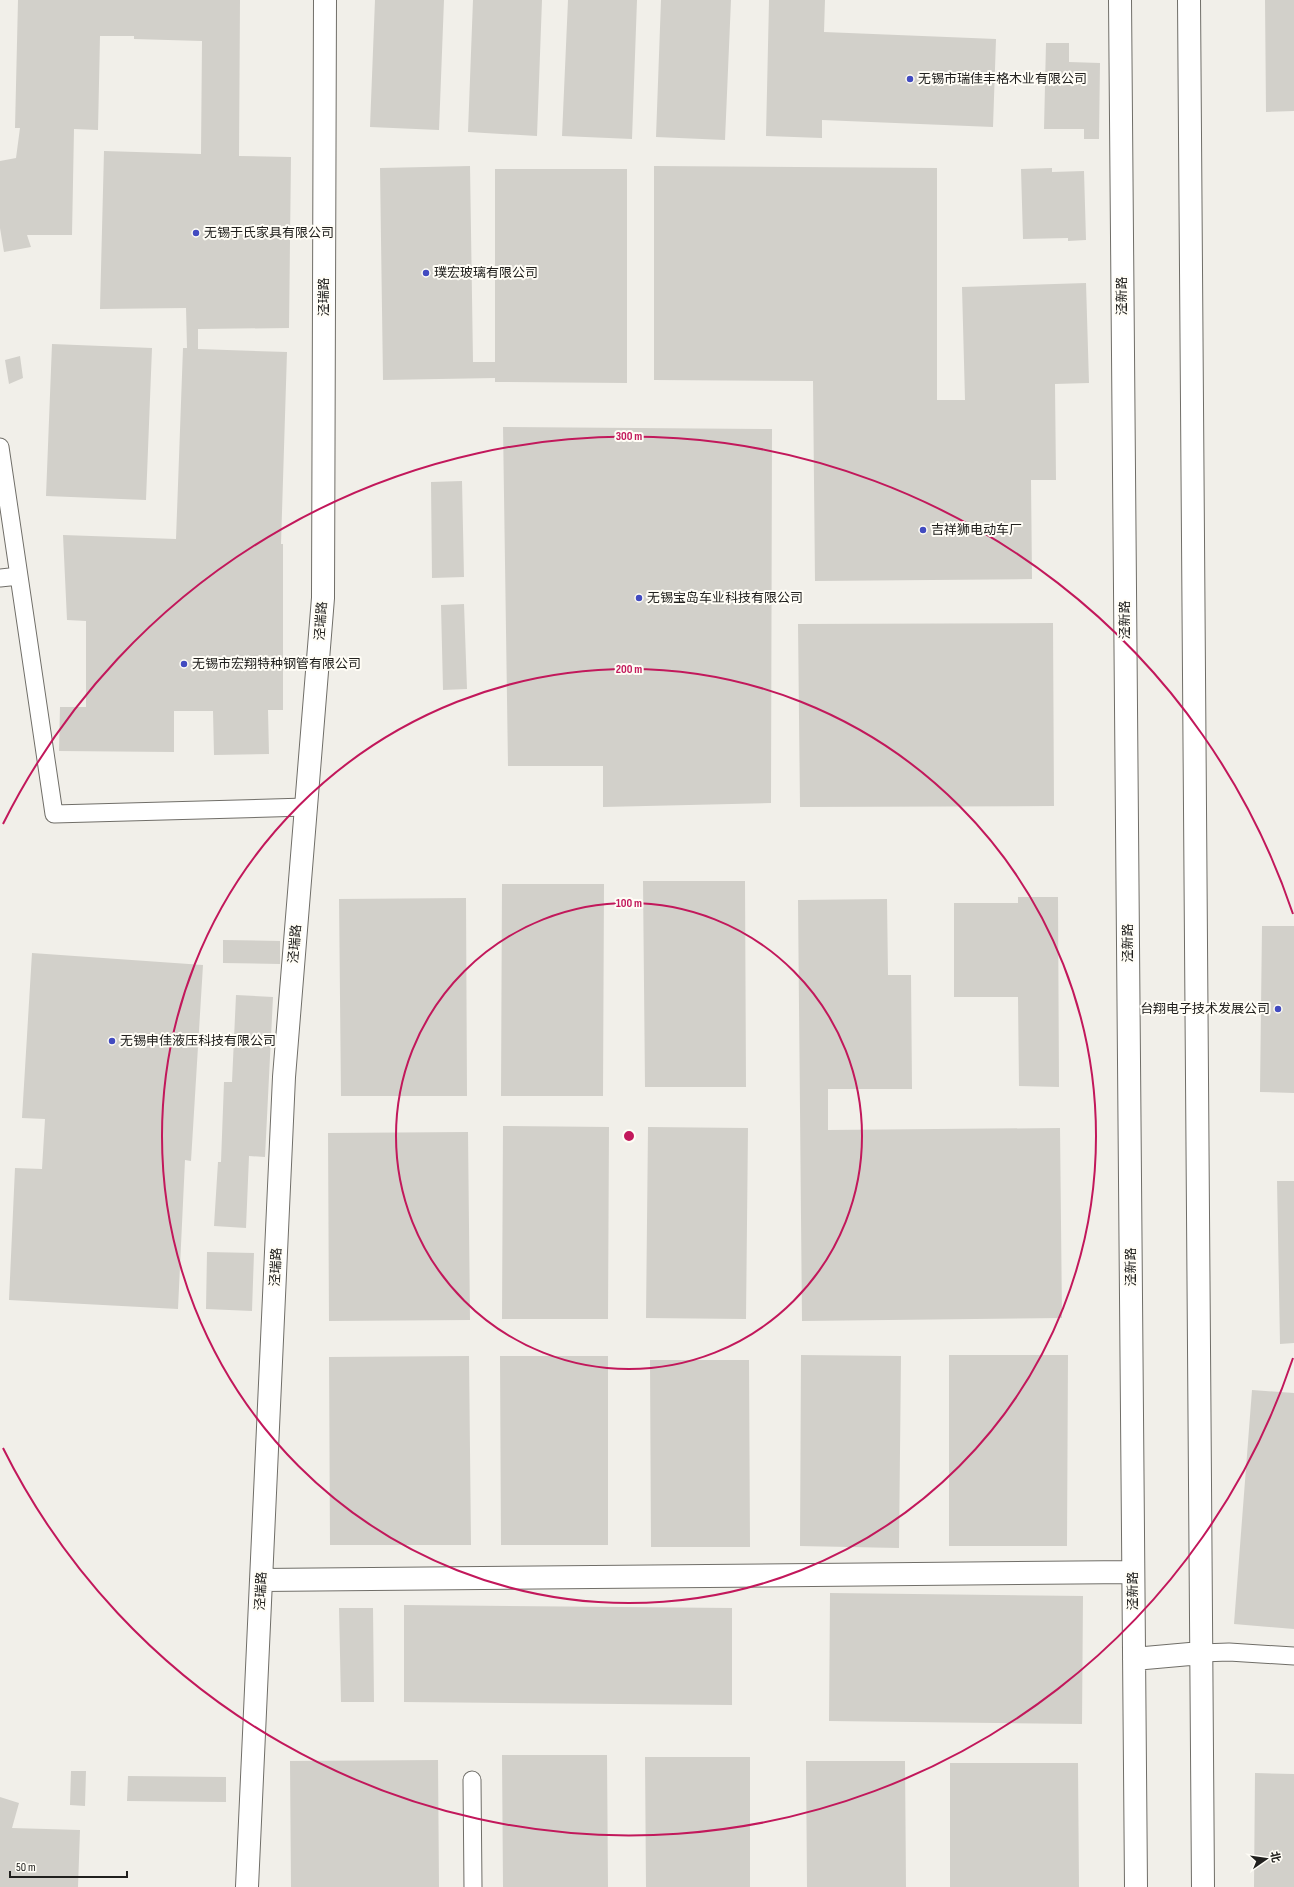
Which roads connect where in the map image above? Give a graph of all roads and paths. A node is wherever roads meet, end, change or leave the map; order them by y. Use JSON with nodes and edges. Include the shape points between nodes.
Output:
{"nodes":[{"id":1,"x":324,"y":0,"type":"edge"},
{"id":2,"x":1120,"y":0,"type":"edge"},
{"id":3,"x":1189,"y":0,"type":"edge"},
{"id":4,"x":0,"y":447,"type":"edge"},
{"id":5,"x":19,"y":576,"type":"junction"},
{"id":6,"x":0,"y":578,"type":"edge"},
{"id":7,"x":306,"y":807,"type":"junction"},
{"id":8,"x":1133,"y":1572,"type":"junction"},
{"id":9,"x":261,"y":1580,"type":"junction"},
{"id":10,"x":1201,"y":1653,"type":"junction"},
{"id":11,"x":1294,"y":1656,"type":"edge"},
{"id":12,"x":1134,"y":1659,"type":"junction"},
{"id":13,"x":472,"y":1780,"type":"dead end"},
{"id":14,"x":247,"y":1887,"type":"edge"},
{"id":15,"x":473,"y":1887,"type":"edge"},
{"id":16,"x":1136,"y":1887,"type":"edge"},
{"id":17,"x":1202,"y":1887,"type":"edge"}],
"edges":[{"from":1,"to":7,"type":"street","name":"泾瑞路","via":[[323,598]]},
{"from":2,"to":8,"type":"street","name":"泾新路"},
{"from":3,"to":10,"type":"street"},
{"from":4,"to":5,"type":"street"},
{"from":5,"to":6,"type":"street"},
{"from":5,"to":7,"type":"street","via":[[54,814]]},
{"from":7,"to":9,"type":"street","name":"泾瑞路","via":[[284,1077]]},
{"from":8,"to":9,"type":"street"},
{"from":8,"to":12,"type":"street","name":"泾新路"},
{"from":9,"to":14,"type":"street","name":"泾瑞路"},
{"from":10,"to":11,"type":"street"},
{"from":10,"to":12,"type":"street"},
{"from":10,"to":17,"type":"street"},
{"from":12,"to":16,"type":"street","name":"泾新路"},
{"from":13,"to":15,"type":"street"}]}
